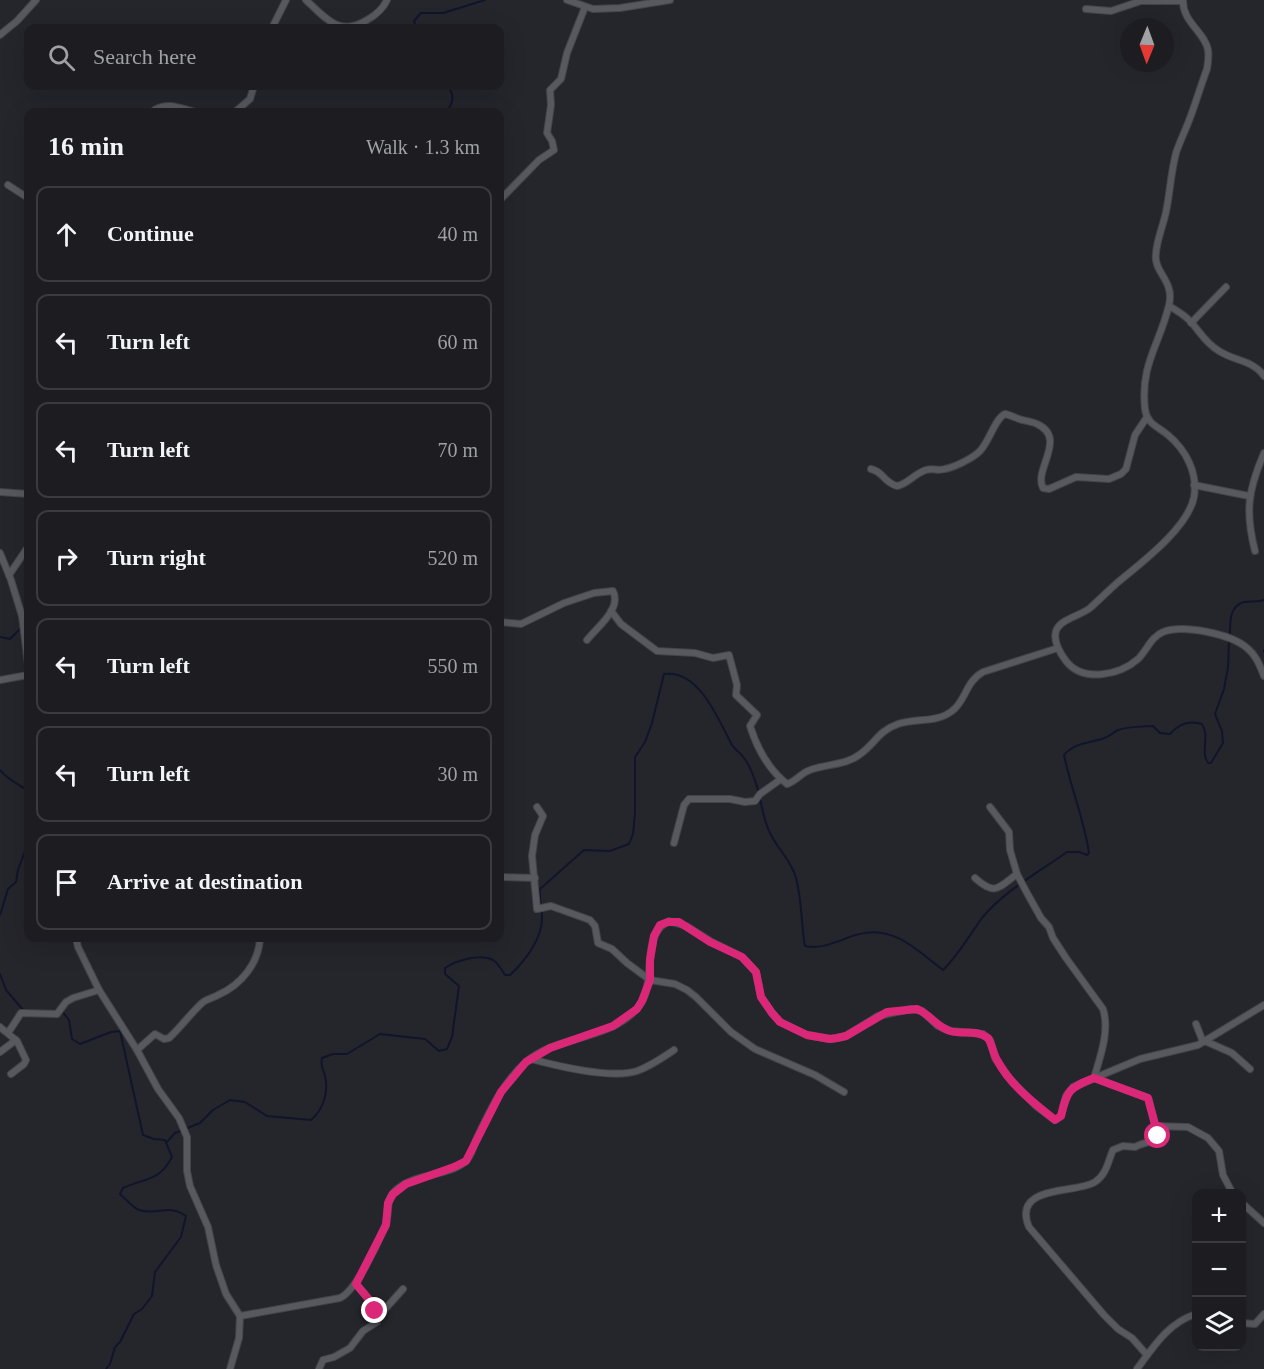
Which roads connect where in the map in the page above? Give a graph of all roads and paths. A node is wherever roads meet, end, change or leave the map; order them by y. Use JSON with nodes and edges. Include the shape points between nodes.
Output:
{"nodes":[{"id":1,"x":36,"y":0,"type":"edge"},
{"id":2,"x":286,"y":0,"type":"edge"},
{"id":3,"x":306,"y":0,"type":"edge"},
{"id":4,"x":387,"y":0,"type":"edge"},
{"id":5,"x":567,"y":0,"type":"edge"},
{"id":6,"x":670,"y":0,"type":"edge"},
{"id":7,"x":1182,"y":1,"type":"edge"},
{"id":8,"x":634,"y":2,"type":"edge"},
{"id":9,"x":585,"y":7,"type":"junction"},
{"id":10,"x":1086,"y":9,"type":"dead end"},
{"id":11,"x":274,"y":24,"type":"edge"},
{"id":12,"x":338,"y":24,"type":"edge"},
{"id":13,"x":359,"y":24,"type":"edge"},
{"id":14,"x":0,"y":35,"type":"edge"},
{"id":15,"x":253,"y":90,"type":"edge"},
{"id":16,"x":158,"y":108,"type":"edge"},
{"id":17,"x":181,"y":108,"type":"edge"},
{"id":18,"x":240,"y":108,"type":"edge"},
{"id":19,"x":8,"y":186,"type":"dead end"},
{"id":20,"x":24,"y":196,"type":"edge"},
{"id":21,"x":504,"y":196,"type":"edge"},
{"id":22,"x":1226,"y":287,"type":"dead end"},
{"id":23,"x":1169,"y":306,"type":"junction"},
{"id":24,"x":1191,"y":322,"type":"junction"},
{"id":25,"x":1264,"y":376,"type":"edge"},
{"id":26,"x":1146,"y":417,"type":"junction"},
{"id":27,"x":1264,"y":453,"type":"edge"},
{"id":28,"x":871,"y":469,"type":"dead end"},
{"id":29,"x":1194,"y":484,"type":"junction"},
{"id":30,"x":0,"y":492,"type":"edge"},
{"id":31,"x":24,"y":494,"type":"edge"},
{"id":32,"x":1249,"y":496,"type":"junction"},
{"id":33,"x":1255,"y":551,"type":"dead end"},
{"id":34,"x":0,"y":553,"type":"edge"},
{"id":35,"x":24,"y":553,"type":"edge"},
{"id":36,"x":9,"y":575,"type":"junction"},
{"id":37,"x":611,"y":611,"type":"junction"},
{"id":38,"x":504,"y":622,"type":"edge"},
{"id":39,"x":24,"y":628,"type":"edge"},
{"id":40,"x":587,"y":640,"type":"dead end"},
{"id":41,"x":1058,"y":648,"type":"junction"},
{"id":42,"x":1264,"y":657,"type":"edge"},
{"id":43,"x":1256,"y":658,"type":"junction"},
{"id":44,"x":24,"y":676,"type":"edge"},
{"id":45,"x":1264,"y":676,"type":"edge"},
{"id":46,"x":0,"y":680,"type":"edge"},
{"id":47,"x":781,"y":778,"type":"junction"},
{"id":48,"x":537,"y":807,"type":"dead end"},
{"id":49,"x":990,"y":807,"type":"dead end"},
{"id":50,"x":674,"y":843,"type":"dead end"},
{"id":51,"x":1017,"y":874,"type":"junction"},
{"id":52,"x":504,"y":877,"type":"edge"},
{"id":53,"x":535,"y":878,"type":"junction"},
{"id":54,"x":975,"y":878,"type":"dead end"},
{"id":55,"x":77,"y":942,"type":"edge"},
{"id":56,"x":259,"y":942,"type":"edge"},
{"id":57,"x":650,"y":980,"type":"junction"},
{"id":58,"x":99,"y":990,"type":"junction"},
{"id":59,"x":1264,"y":1005,"type":"edge"},
{"id":60,"x":1196,"y":1024,"type":"dead end"},
{"id":61,"x":0,"y":1027,"type":"edge"},
{"id":62,"x":8,"y":1033,"type":"junction"},
{"id":63,"x":16,"y":1040,"type":"junction"},
{"id":64,"x":1204,"y":1041,"type":"junction"},
{"id":65,"x":137,"y":1050,"type":"junction"},
{"id":66,"x":674,"y":1050,"type":"dead end"},
{"id":67,"x":0,"y":1052,"type":"edge"},
{"id":68,"x":531,"y":1059,"type":"junction"},
{"id":69,"x":1250,"y":1069,"type":"dead end"},
{"id":70,"x":11,"y":1074,"type":"dead end"},
{"id":71,"x":1094,"y":1078,"type":"junction"},
{"id":72,"x":844,"y":1092,"type":"dead end"},
{"id":73,"x":1154,"y":1126,"type":"junction"},
{"id":74,"x":1230,"y":1189,"type":"edge"},
{"id":75,"x":1246,"y":1207,"type":"edge"},
{"id":76,"x":1264,"y":1223,"type":"edge"},
{"id":77,"x":356,"y":1284,"type":"junction"},
{"id":78,"x":403,"y":1289,"type":"dead end"},
{"id":79,"x":1264,"y":1314,"type":"edge"},
{"id":80,"x":240,"y":1316,"type":"junction"},
{"id":81,"x":1192,"y":1316,"type":"edge"},
{"id":82,"x":378,"y":1317,"type":"junction"},
{"id":83,"x":1246,"y":1323,"type":"edge"},
{"id":84,"x":1147,"y":1355,"type":"junction"},
{"id":85,"x":230,"y":1369,"type":"edge"},
{"id":86,"x":319,"y":1369,"type":"edge"},
{"id":87,"x":1137,"y":1369,"type":"edge"}],
"edges":[{"from":1,"to":14,"type":"street"},
{"from":2,"to":11,"type":"street"},
{"from":3,"to":12,"type":"street"},
{"from":4,"to":13,"type":"street"},
{"from":5,"to":9,"type":"street"},
{"from":6,"to":8,"type":"street"},
{"from":7,"to":10,"type":"street","via":[[1141,1],[1111,11]]},
{"from":7,"to":23,"type":"street","via":[[1186,15],[1206,45],[1208,60],[1177,150],[1156,252],[1156,265],[1168,283]]},
{"from":8,"to":9,"type":"street","via":[[604,9]]},
{"from":9,"to":21,"type":"street","via":[[561,80],[550,90],[547,133],[554,150]]},
{"from":15,"to":18,"type":"street"},
{"from":16,"to":17,"type":"street"},
{"from":19,"to":20,"type":"street"},
{"from":22,"to":24,"type":"street"},
{"from":23,"to":24,"type":"street"},
{"from":23,"to":26,"type":"street","via":[[1147,364]]},
{"from":24,"to":25,"type":"street","via":[[1212,347],[1253,365]]},
{"from":26,"to":28,"type":"street","via":[[1135,435],[1126,469],[1109,479],[1076,477],[1044,488],[1041,475],[1050,447],[1047,433],[1036,423],[1005,414],[999,418],[986,445],[954,466],[925,470],[897,486]]},
{"from":26,"to":29,"type":"street","via":[[1184,454],[1191,465]]},
{"from":27,"to":32,"type":"street"},
{"from":29,"to":32,"type":"street"},
{"from":29,"to":41,"type":"street","via":[[1188,512],[1151,556],[1090,608],[1058,627]]},
{"from":30,"to":31,"type":"street"},
{"from":32,"to":33,"type":"street","via":[[1249,526]]},
{"from":34,"to":36,"type":"street"},
{"from":35,"to":36,"type":"street"},
{"from":36,"to":39,"type":"street"},
{"from":37,"to":38,"type":"street","via":[[615,594],[607,591],[564,603],[527,623]]},
{"from":37,"to":40,"type":"street"},
{"from":37,"to":47,"type":"street","via":[[621,624],[657,651],[729,656],[736,695],[757,715],[750,726],[756,745]]},
{"from":41,"to":43,"type":"street","via":[[1076,670],[1098,674],[1129,665],[1162,632],[1189,628],[1229,639]]},
{"from":41,"to":47,"type":"street","via":[[973,678],[951,713],[888,728],[857,757],[813,769],[789,784]]},
{"from":42,"to":43,"type":"street"},
{"from":43,"to":45,"type":"street"},
{"from":44,"to":46,"type":"street"},
{"from":47,"to":50,"type":"street","via":[[754,802],[689,799]]},
{"from":48,"to":53,"type":"street","via":[[543,817],[533,845]]},
{"from":49,"to":51,"type":"street","via":[[1009,832]]},
{"from":51,"to":54,"type":"street","via":[[994,890]]},
{"from":51,"to":71,"type":"street","via":[[1066,958],[1103,1009],[1104,1041]]},
{"from":52,"to":53,"type":"street"},
{"from":53,"to":57,"type":"street","via":[[537,909],[551,906],[590,920],[598,943],[610,947]]},
{"from":55,"to":58,"type":"street"},
{"from":56,"to":65,"type":"street","via":[[252,966],[238,983],[202,1003],[170,1038],[155,1034]]},
{"from":57,"to":68,"type":"street","via":[[642,1001],[629,1016]]},
{"from":57,"to":71,"type":"street","via":[[657,930],[669,921],[679,922],[747,962],[756,972],[764,1002],[780,1022],[807,1035],[830,1039],[846,1036],[887,1012],[917,1009],[944,1029],[978,1032],[988,1038],[995,1058],[1009,1078],[1055,1120],[1067,1093]]},
{"from":57,"to":72,"type":"street","via":[[687,990],[755,1049]]},
{"from":58,"to":62,"type":"street","via":[[66,1002],[59,1013],[21,1013]]},
{"from":58,"to":65,"type":"street"},
{"from":59,"to":64,"type":"street"},
{"from":60,"to":64,"type":"street"},
{"from":61,"to":62,"type":"street"},
{"from":62,"to":63,"type":"street"},
{"from":63,"to":67,"type":"street"},
{"from":63,"to":70,"type":"street","via":[[27,1061]]},
{"from":64,"to":69,"type":"street","via":[[1232,1053]]},
{"from":64,"to":71,"type":"street","via":[[1140,1059]]},
{"from":65,"to":80,"type":"street","via":[[184,1127],[190,1186],[211,1235],[225,1294]]},
{"from":66,"to":68,"type":"street","via":[[636,1072],[619,1074]]},
{"from":68,"to":77,"type":"street","via":[[501,1092],[466,1161],[406,1184],[393,1194],[386,1225]]},
{"from":71,"to":73,"type":"street","via":[[1146,1097]]},
{"from":73,"to":74,"type":"street","via":[[1188,1127],[1208,1138],[1219,1151],[1223,1175]]},
{"from":73,"to":84,"type":"street","via":[[1158,1136],[1152,1141],[1113,1150],[1099,1180],[1041,1195],[1031,1202],[1027,1213],[1029,1227],[1090,1299]]},
{"from":75,"to":76,"type":"street"},
{"from":77,"to":80,"type":"street","via":[[343,1297]]},
{"from":77,"to":82,"type":"street"},
{"from":78,"to":82,"type":"street"},
{"from":79,"to":83,"type":"street","via":[[1255,1324]]},
{"from":80,"to":85,"type":"street"},
{"from":81,"to":84,"type":"street","via":[[1169,1329]]},
{"from":82,"to":86,"type":"street","via":[[350,1348],[323,1360]]},
{"from":84,"to":87,"type":"street"}]}
